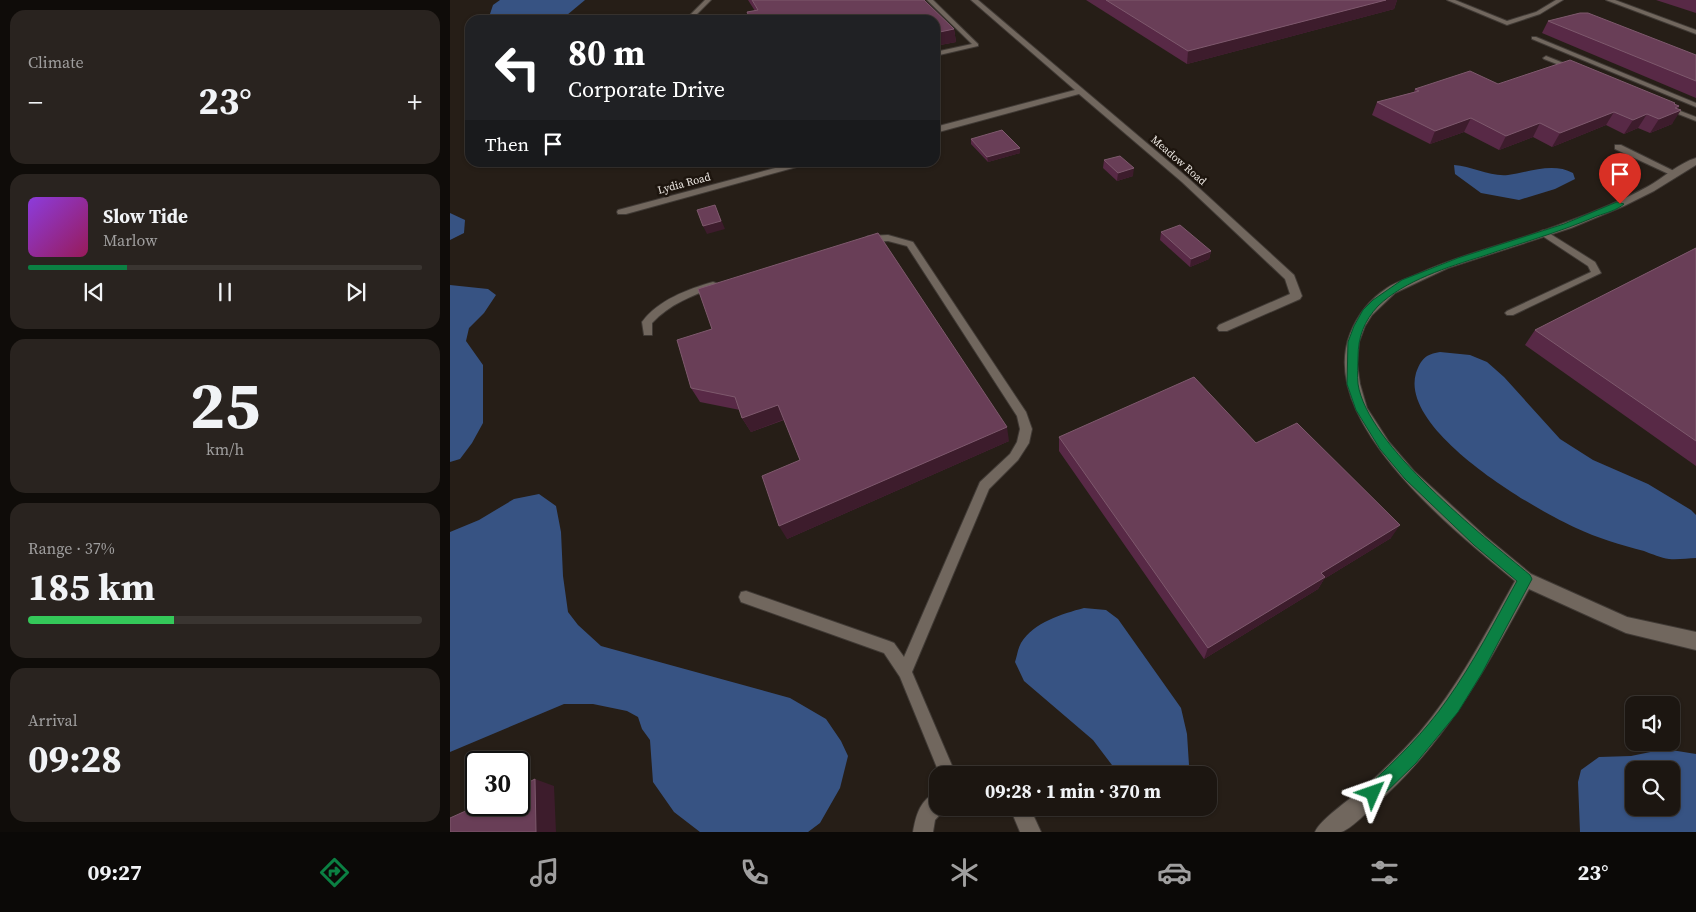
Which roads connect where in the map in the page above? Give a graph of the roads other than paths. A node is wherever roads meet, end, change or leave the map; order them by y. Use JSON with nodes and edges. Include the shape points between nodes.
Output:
{"nodes":[{"id":1,"x":708,"y":0,"type":"edge"},
{"id":2,"x":930,"y":0,"type":"edge"},
{"id":3,"x":974,"y":0,"type":"edge"},
{"id":4,"x":1450,"y":0,"type":"edge"},
{"id":5,"x":1560,"y":0,"type":"edge"},
{"id":6,"x":1564,"y":0,"type":"edge"},
{"id":7,"x":1609,"y":0,"type":"edge"},
{"id":8,"x":1626,"y":0,"type":"edge"},
{"id":9,"x":693,"y":15,"type":"edge"},
{"id":10,"x":1696,"y":25,"type":"edge"},
{"id":11,"x":1696,"y":32,"type":"edge"},
{"id":12,"x":1534,"y":38,"type":"dead end"},
{"id":13,"x":940,"y":53,"type":"edge"},
{"id":14,"x":1546,"y":58,"type":"dead end"},
{"id":15,"x":1581,"y":72,"type":"edge"},
{"id":16,"x":1080,"y":92,"type":"junction"},
{"id":17,"x":1696,"y":104,"type":"edge"},
{"id":18,"x":1661,"y":105,"type":"edge"},
{"id":19,"x":1696,"y":119,"type":"edge"},
{"id":20,"x":940,"y":129,"type":"edge"},
{"id":21,"x":1618,"y":147,"type":"dead end"},
{"id":22,"x":1696,"y":161,"type":"edge"},
{"id":23,"x":792,"y":167,"type":"edge"},
{"id":24,"x":1676,"y":174,"type":"junction"},
{"id":25,"x":622,"y":212,"type":"dead end"},
{"id":26,"x":1544,"y":233,"type":"junction"},
{"id":27,"x":854,"y":244,"type":"edge"},
{"id":28,"x":724,"y":282,"type":"edge"},
{"id":29,"x":1510,"y":313,"type":"dead end"},
{"id":30,"x":1223,"y":328,"type":"dead end"},
{"id":31,"x":648,"y":333,"type":"dead end"},
{"id":32,"x":1525,"y":579,"type":"junction"},
{"id":33,"x":746,"y":597,"type":"dead end"},
{"id":34,"x":1696,"y":641,"type":"edge"},
{"id":35,"x":906,"y":672,"type":"junction"},
{"id":36,"x":944,"y":766,"type":"edge"},
{"id":37,"x":929,"y":812,"type":"edge"},
{"id":38,"x":1024,"y":816,"type":"edge"},
{"id":39,"x":923,"y":832,"type":"edge"},
{"id":40,"x":1031,"y":832,"type":"edge"},
{"id":41,"x":1325,"y":832,"type":"edge"}],
"edges":[{"from":1,"to":9,"type":"lane"},
{"from":2,"to":13,"type":"lane","via":[[976,45]]},
{"from":3,"to":16,"type":"street","name":"Meadow Road"},
{"from":4,"to":5,"type":"lane","via":[[1507,23],[1538,13]]},
{"from":5,"to":6,"type":"lane"},
{"from":7,"to":11,"type":"street"},
{"from":8,"to":10,"type":"street"},
{"from":12,"to":17,"type":"lane"},
{"from":14,"to":15,"type":"lane"},
{"from":16,"to":20,"type":"street"},
{"from":16,"to":30,"type":"street","name":"Meadow Road","via":[[1185,180],[1290,278],[1296,296]]},
{"from":18,"to":19,"type":"lane"},
{"from":21,"to":24,"type":"lane"},
{"from":22,"to":24,"type":"street"},
{"from":23,"to":25,"type":"street","name":"Lydia Road"},
{"from":24,"to":26,"type":"street","via":[[1620,204]]},
{"from":26,"to":29,"type":"lane","via":[[1592,264],[1596,273]]},
{"from":26,"to":32,"type":"street","via":[[1444,266],[1391,290],[1367,312],[1359,326],[1353,342],[1351,364],[1361,410],[1384,446],[1409,475]]},
{"from":27,"to":35,"type":"lane","via":[[872,238],[910,244],[1022,414],[1026,429],[1023,443],[1014,457],[984,486]]},
{"from":28,"to":31,"type":"lane","via":[[657,310],[647,322]]},
{"from":32,"to":34,"type":"street","via":[[1626,624]]},
{"from":32,"to":41,"type":"street","via":[[1477,668],[1452,706],[1385,782]]},
{"from":33,"to":35,"type":"lane","via":[[889,648]]},
{"from":35,"to":36,"type":"lane"},
{"from":37,"to":39,"type":"street"},
{"from":38,"to":40,"type":"street"}]}
